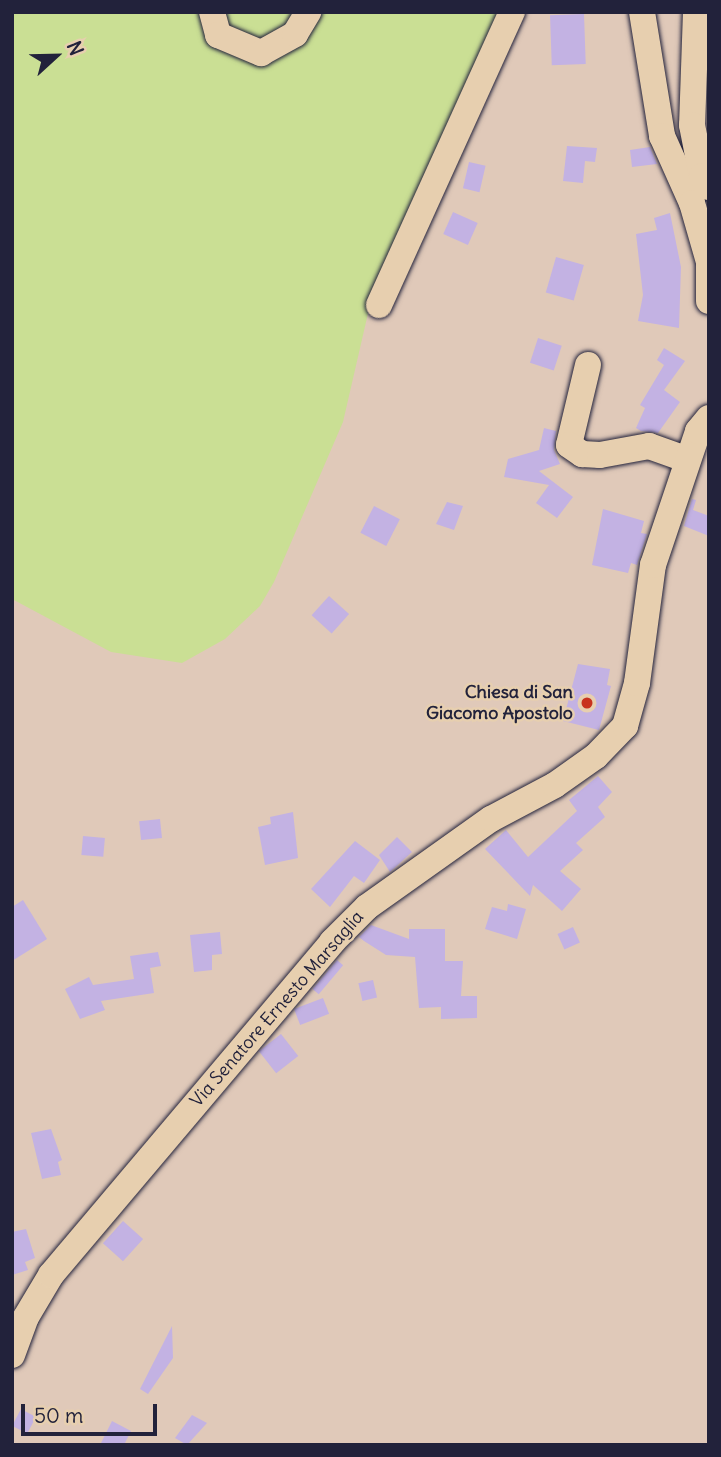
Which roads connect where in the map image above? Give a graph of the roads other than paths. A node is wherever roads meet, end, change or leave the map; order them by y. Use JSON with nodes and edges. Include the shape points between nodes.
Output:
{"nodes":[{"id":1,"x":212,"y":12,"type":"edge"},
{"id":2,"x":308,"y":12,"type":"edge"},
{"id":3,"x":512,"y":12,"type":"edge"},
{"id":4,"x":642,"y":12,"type":"edge"},
{"id":5,"x":696,"y":12,"type":"edge"},
{"id":6,"x":709,"y":187,"type":"edge"},
{"id":7,"x":709,"y":301,"type":"edge"},
{"id":8,"x":379,"y":305,"type":"dead end"},
{"id":9,"x":588,"y":365,"type":"dead end"},
{"id":10,"x":709,"y":418,"type":"edge"},
{"id":11,"x":688,"y":460,"type":"junction"},
{"id":12,"x":12,"y":1355,"type":"edge"}],
"edges":[{"from":1,"to":2,"type":"street","via":[[218,35],[261,53],[295,34]]},
{"from":3,"to":8,"type":"street"},
{"from":4,"to":7,"type":"street","via":[[662,136],[692,203],[709,262]]},
{"from":5,"to":6,"type":"street","via":[[692,125],[702,176]]},
{"from":9,"to":11,"type":"street","via":[[569,445],[582,454],[600,455],[649,446]]},
{"from":10,"to":11,"type":"street","name":"Via Senatore Ernesto Marsaglia","via":[[698,431]]},
{"from":11,"to":12,"type":"street","name":"Via Senatore Ernesto Marsaglia","via":[[653,565],[637,683],[625,726],[555,785],[491,819],[367,907],[332,942],[51,1275],[26,1317]]}]}
